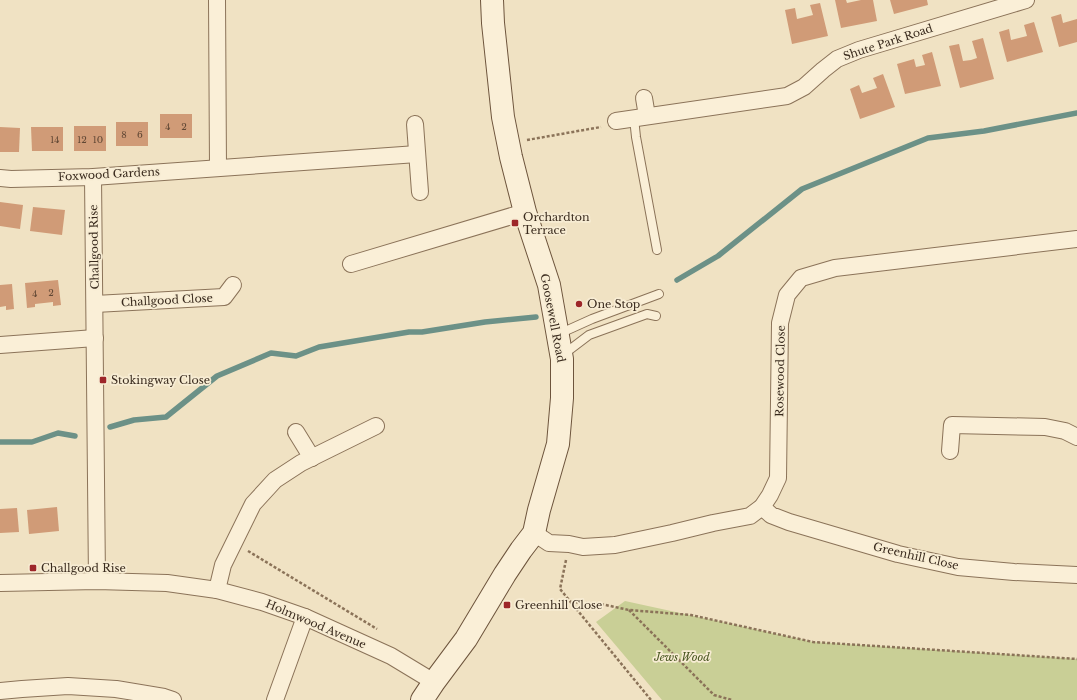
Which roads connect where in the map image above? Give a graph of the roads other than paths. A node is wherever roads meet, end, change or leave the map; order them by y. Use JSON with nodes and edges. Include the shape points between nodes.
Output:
{"nodes":[{"id":1,"x":217,"y":0,"type":"edge"},
{"id":2,"x":492,"y":0,"type":"edge"},
{"id":3,"x":1026,"y":0,"type":"edge"},
{"id":4,"x":644,"y":98,"type":"dead end"},
{"id":5,"x":640,"y":117,"type":"junction"},
{"id":6,"x":616,"y":120,"type":"road end"},
{"id":7,"x":415,"y":124,"type":"dead end"},
{"id":8,"x":417,"y":154,"type":"junction"},
{"id":9,"x":218,"y":167,"type":"junction"},
{"id":10,"x":93,"y":177,"type":"junction"},
{"id":11,"x":0,"y":178,"type":"edge"},
{"id":12,"x":420,"y":192,"type":"dead end"},
{"id":13,"x":524,"y":212,"type":"junction"},
{"id":14,"x":1077,"y":239,"type":"edge"},
{"id":15,"x":656,"y":250,"type":"dead end"},
{"id":16,"x":351,"y":264,"type":"dead end"},
{"id":17,"x":233,"y":285,"type":"dead end"},
{"id":18,"x":659,"y":294,"type":"dead end"},
{"id":19,"x":95,"y":304,"type":"junction"},
{"id":20,"x":656,"y":316,"type":"dead end"},
{"id":21,"x":561,"y":333,"type":"dead end"},
{"id":22,"x":95,"y":338,"type":"junction"},
{"id":23,"x":0,"y":345,"type":"edge"},
{"id":24,"x":561,"y":355,"type":"dead end"},
{"id":25,"x":376,"y":426,"type":"dead end"},
{"id":26,"x":296,"y":432,"type":"dead end"},
{"id":27,"x":1077,"y":437,"type":"edge"},
{"id":28,"x":950,"y":452,"type":"dead end"},
{"id":29,"x":312,"y":458,"type":"junction"},
{"id":30,"x":762,"y":507,"type":"junction"},
{"id":31,"x":534,"y":533,"type":"junction"},
{"id":32,"x":1077,"y":575,"type":"edge"},
{"id":33,"x":97,"y":581,"type":"junction"},
{"id":34,"x":0,"y":583,"type":"edge"},
{"id":35,"x":217,"y":590,"type":"junction"},
{"id":36,"x":304,"y":617,"type":"junction"},
{"id":37,"x":0,"y":691,"type":"edge"},
{"id":38,"x":428,"y":691,"type":"edge"},
{"id":39,"x":173,"y":700,"type":"edge"},
{"id":40,"x":275,"y":700,"type":"edge"}],
"edges":[{"from":1,"to":9,"type":"street"},
{"from":2,"to":13,"type":"street","name":"Goosewell Road","via":[[503,117]]},
{"from":3,"to":5,"type":"street","name":"Shute Park Road","via":[[859,50],[837,59],[804,87],[787,96]]},
{"from":4,"to":5,"type":"street"},
{"from":5,"to":6,"type":"street","name":"Shute Park Road"},
{"from":5,"to":15,"type":"lane","via":[[636,137]]},
{"from":7,"to":8,"type":"street"},
{"from":8,"to":9,"type":"street","name":"Foxwood Gardens"},
{"from":8,"to":12,"type":"street"},
{"from":9,"to":10,"type":"street","name":"Foxwood Gardens"},
{"from":10,"to":11,"type":"street","name":"Foxwood Gardens"},
{"from":10,"to":19,"type":"street","name":"Challgood Rise"},
{"from":13,"to":16,"type":"street"},
{"from":13,"to":31,"type":"street","name":"Goosewell Road","via":[[549,285],[562,359],[558,444],[538,510]]},
{"from":14,"to":30,"type":"street","name":"Rosewood Close","via":[[835,268],[801,278],[787,295],[780,323],[778,478]]},
{"from":17,"to":19,"type":"street","name":"Challgood Close","via":[[224,297]]},
{"from":18,"to":21,"type":"lane"},
{"from":19,"to":22,"type":"street","name":"Challgood Rise"},
{"from":20,"to":24,"type":"lane","via":[[647,314],[589,335]]},
{"from":22,"to":23,"type":"street"},
{"from":22,"to":33,"type":"street","name":"Challgood Rise"},
{"from":25,"to":29,"type":"street"},
{"from":26,"to":29,"type":"street"},
{"from":27,"to":28,"type":"street","via":[[1065,431],[1045,427],[952,425]]},
{"from":29,"to":35,"type":"street","via":[[276,480],[253,504],[223,565]]},
{"from":30,"to":31,"type":"street","name":"Rosewood Close","via":[[750,516],[615,546],[583,547],[549,543]]},
{"from":30,"to":32,"type":"street","name":"Greenhill Close","via":[[771,515],[789,522],[898,554],[958,566]]},
{"from":31,"to":38,"type":"street","name":"Goosewell Road","via":[[504,574],[466,639]]},
{"from":33,"to":34,"type":"street","name":"Holmwood Avenue"},
{"from":33,"to":35,"type":"street","name":"Holmwood Avenue","via":[[167,582]]},
{"from":35,"to":36,"type":"street","name":"Holmwood Avenue"},
{"from":36,"to":38,"type":"street","name":"Holmwood Avenue","via":[[391,656]]},
{"from":36,"to":40,"type":"street"},
{"from":37,"to":39,"type":"street","via":[[68,686],[116,689]]}]}
